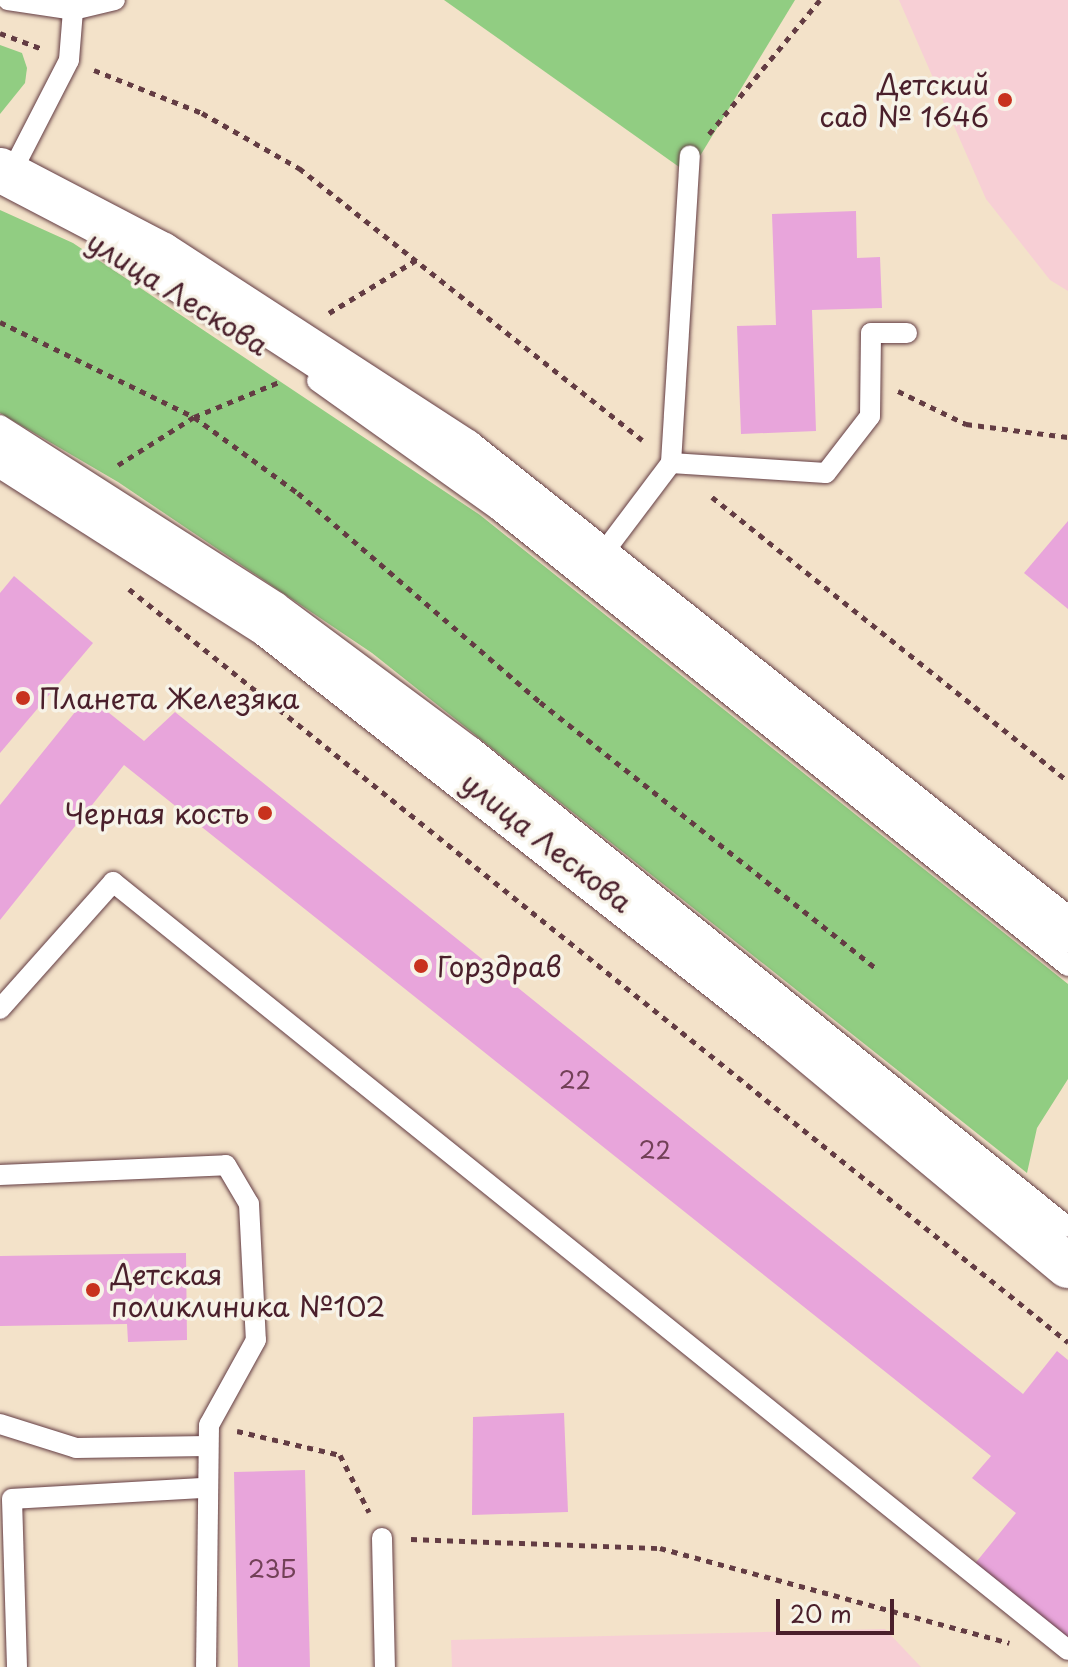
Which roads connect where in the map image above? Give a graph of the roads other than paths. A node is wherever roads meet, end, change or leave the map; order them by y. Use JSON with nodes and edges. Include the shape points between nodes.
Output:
{"nodes":[{"id":1,"x":8,"y":0,"type":"edge"},
{"id":2,"x":115,"y":0,"type":"edge"},
{"id":3,"x":73,"y":10,"type":"junction"},
{"id":4,"x":690,"y":156,"type":"road end"},
{"id":5,"x":3,"y":180,"type":"edge"},
{"id":6,"x":907,"y":333,"type":"dead end"},
{"id":7,"x":0,"y":425,"type":"edge"},
{"id":8,"x":0,"y":454,"type":"edge"},
{"id":9,"x":671,"y":463,"type":"junction"},
{"id":10,"x":601,"y":556,"type":"junction"},
{"id":11,"x":1068,"y":931,"type":"edge"},
{"id":12,"x":1068,"y":966,"type":"edge"},
{"id":13,"x":0,"y":1009,"type":"edge"},
{"id":14,"x":0,"y":1175,"type":"edge"},
{"id":15,"x":1068,"y":1227,"type":"edge"},
{"id":16,"x":1068,"y":1266,"type":"edge"},
{"id":17,"x":0,"y":1424,"type":"edge"},
{"id":18,"x":208,"y":1446,"type":"junction"},
{"id":19,"x":205,"y":1488,"type":"junction"},
{"id":20,"x":382,"y":1538,"type":"road end"},
{"id":21,"x":1068,"y":1650,"type":"edge"},
{"id":22,"x":17,"y":1667,"type":"edge"},
{"id":23,"x":206,"y":1667,"type":"edge"},
{"id":24,"x":385,"y":1667,"type":"edge"}],
"edges":[{"from":1,"to":3,"type":"lane"},
{"from":2,"to":3,"type":"lane"},
{"from":3,"to":5,"type":"lane","via":[[69,60]]},
{"from":4,"to":9,"type":"lane"},
{"from":5,"to":10,"type":"main road","name":"улица Лескова","via":[[161,254],[313,348]]},
{"from":5,"to":12,"type":"lane","name":"улица Лескова","via":[[231,325],[498,510]]},
{"from":6,"to":9,"type":"lane","via":[[871,333],[870,416],[826,473]]},
{"from":7,"to":15,"type":"lane","name":"улица Лескова","via":[[278,603],[472,747]]},
{"from":8,"to":16,"type":"main road","name":"улица Лескова","via":[[267,624],[782,1028]]},
{"from":9,"to":10,"type":"lane"},
{"from":10,"to":11,"type":"main road","name":"улица Лескова"},
{"from":13,"to":21,"type":"lane","via":[[113,882]]},
{"from":14,"to":18,"type":"lane","via":[[226,1165],[249,1204],[256,1340],[209,1425]]},
{"from":17,"to":18,"type":"lane","via":[[76,1448]]},
{"from":18,"to":19,"type":"lane"},
{"from":19,"to":22,"type":"lane","via":[[12,1499]]},
{"from":19,"to":23,"type":"lane"},
{"from":20,"to":24,"type":"lane"}]}
